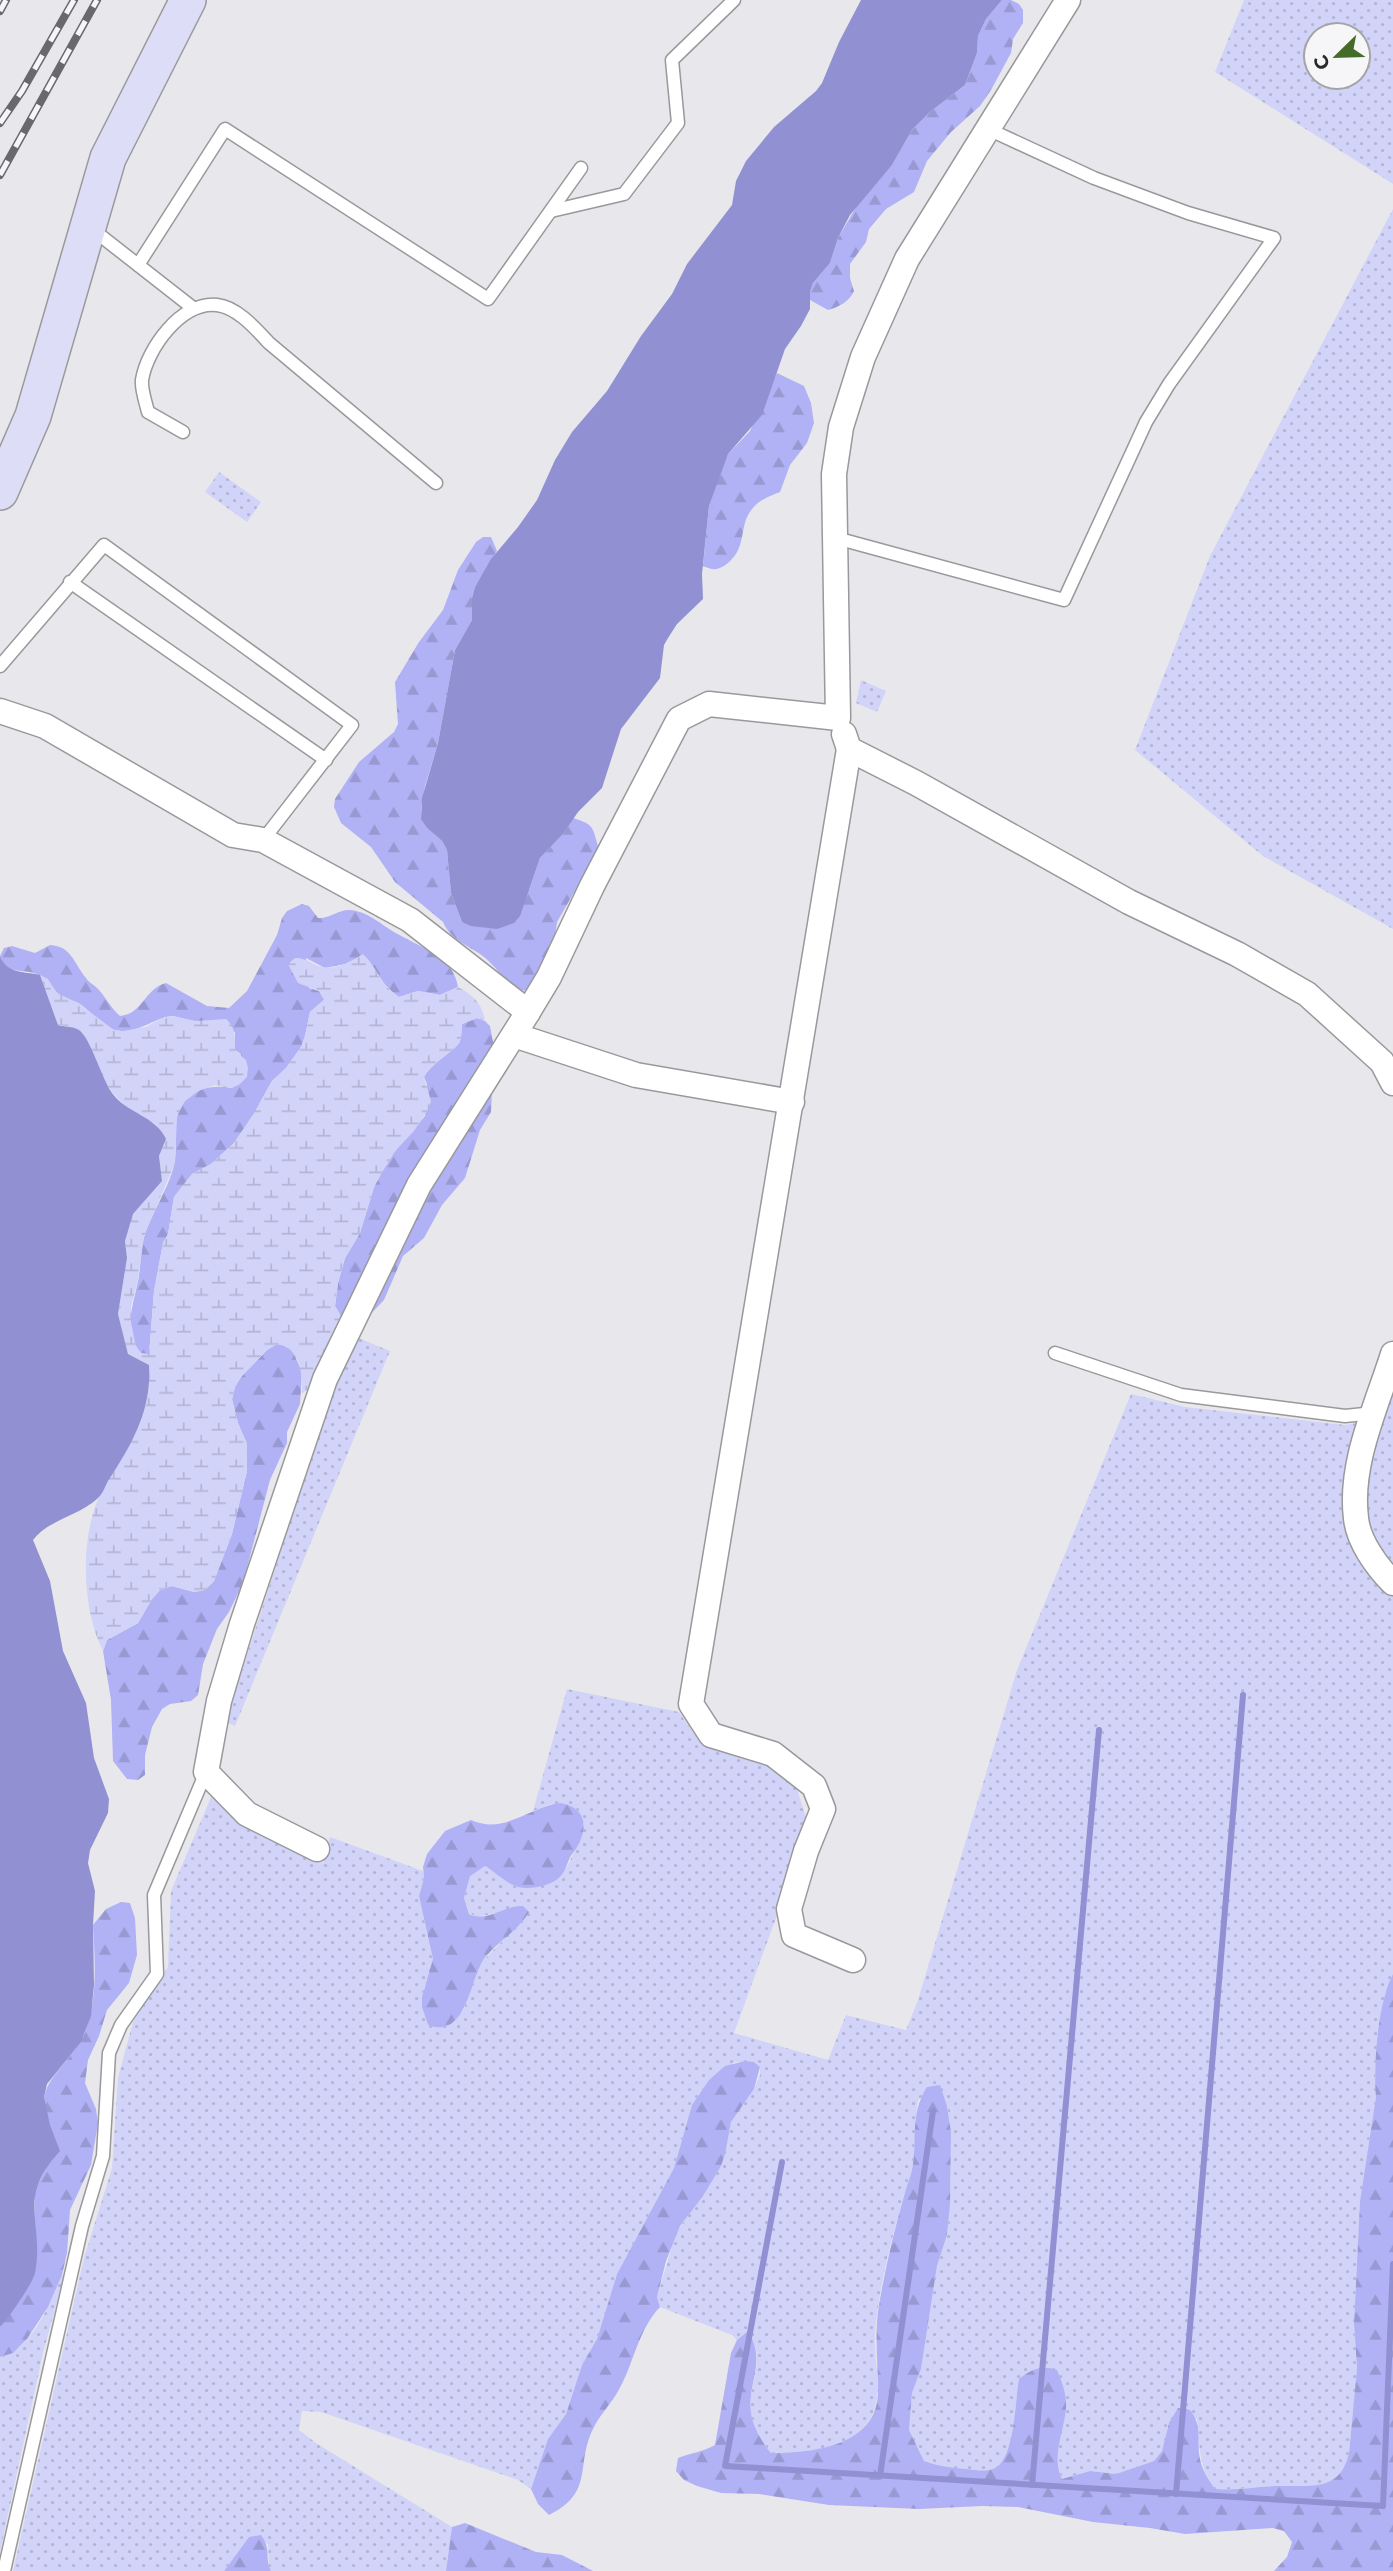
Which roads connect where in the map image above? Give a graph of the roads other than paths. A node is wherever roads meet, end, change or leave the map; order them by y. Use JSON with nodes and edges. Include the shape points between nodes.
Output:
{"nodes":[{"id":1,"x":188,"y":0,"type":"edge"},
{"id":2,"x":734,"y":0,"type":"edge"},
{"id":3,"x":1068,"y":0,"type":"edge"},
{"id":4,"x":988,"y":129,"type":"junction"},
{"id":5,"x":581,"y":168,"type":"dead end"},
{"id":6,"x":551,"y":211,"type":"junction"},
{"id":7,"x":88,"y":226,"type":"junction"},
{"id":8,"x":138,"y":265,"type":"junction"},
{"id":9,"x":193,"y":308,"type":"junction"},
{"id":10,"x":183,"y":432,"type":"dead end"},
{"id":11,"x":436,"y":483,"type":"dead end"},
{"id":12,"x":0,"y":492,"type":"edge"},
{"id":13,"x":836,"y":538,"type":"junction"},
{"id":14,"x":71,"y":582,"type":"junction"},
{"id":15,"x":0,"y":666,"type":"edge"},
{"id":16,"x":0,"y":711,"type":"edge"},
{"id":17,"x":838,"y":718,"type":"junction"},
{"id":18,"x":849,"y":749,"type":"junction"},
{"id":19,"x":326,"y":760,"type":"junction"},
{"id":20,"x":262,"y":840,"type":"junction"},
{"id":21,"x":528,"y":1012,"type":"junction"},
{"id":22,"x":514,"y":1035,"type":"junction"},
{"id":23,"x":1393,"y":1083,"type":"edge"},
{"id":24,"x":792,"y":1101,"type":"junction"},
{"id":25,"x":1055,"y":1353,"type":"dead end"},
{"id":26,"x":1393,"y":1354,"type":"edge"},
{"id":27,"x":1375,"y":1413,"type":"junction"},
{"id":28,"x":1393,"y":1583,"type":"edge"},
{"id":29,"x":206,"y":1772,"type":"junction"},
{"id":30,"x":317,"y":1849,"type":"dead end"},
{"id":31,"x":853,"y":1960,"type":"dead end"},
{"id":32,"x":4,"y":2571,"type":"edge"}],
"edges":[{"from":1,"to":7,"type":"street","via":[[108,158]]},
{"from":2,"to":6,"type":"lane","via":[[672,60],[678,124],[624,194]]},
{"from":3,"to":4,"type":"street"},
{"from":4,"to":13,"type":"street","via":[[907,259],[863,357],[841,427],[834,474]]},
{"from":4,"to":13,"type":"lane","via":[[1094,178],[1274,238],[1146,422],[1064,600]]},
{"from":5,"to":6,"type":"lane"},
{"from":6,"to":8,"type":"lane","via":[[488,299],[225,129]]},
{"from":7,"to":8,"type":"lane"},
{"from":7,"to":12,"type":"street","via":[[33,416]]},
{"from":8,"to":9,"type":"lane"},
{"from":9,"to":10,"type":"lane","via":[[153,349],[142,382],[148,412]]},
{"from":9,"to":11,"type":"lane","via":[[218,304],[246,319]]},
{"from":13,"to":17,"type":"street"},
{"from":14,"to":15,"type":"lane"},
{"from":14,"to":19,"type":"lane"},
{"from":14,"to":19,"type":"lane","via":[[104,545],[352,725]]},
{"from":16,"to":20,"type":"street","via":[[45,726],[233,835]]},
{"from":17,"to":18,"type":"street"},
{"from":17,"to":21,"type":"street","via":[[709,704],[679,719]]},
{"from":18,"to":23,"type":"street","via":[[1307,994],[1382,1062]]},
{"from":18,"to":24,"type":"street"},
{"from":19,"to":20,"type":"lane"},
{"from":20,"to":21,"type":"street","via":[[410,920]]},
{"from":21,"to":22,"type":"street"},
{"from":22,"to":24,"type":"street","via":[[636,1075]]},
{"from":22,"to":29,"type":"street","via":[[419,1185],[326,1380],[242,1625],[219,1701]]},
{"from":24,"to":31,"type":"street","via":[[691,1704],[711,1735],[773,1754],[814,1786],[823,1809],[789,1909],[794,1935]]},
{"from":25,"to":27,"type":"lane","via":[[1181,1395],[1345,1416]]},
{"from":26,"to":27,"type":"street"},
{"from":27,"to":28,"type":"street","via":[[1355,1490],[1356,1521],[1374,1560]]},
{"from":29,"to":30,"type":"street","via":[[247,1815]]},
{"from":29,"to":32,"type":"lane","via":[[154,1895],[157,1974],[121,2025],[109,2053],[103,2156],[79,2239]]}]}
